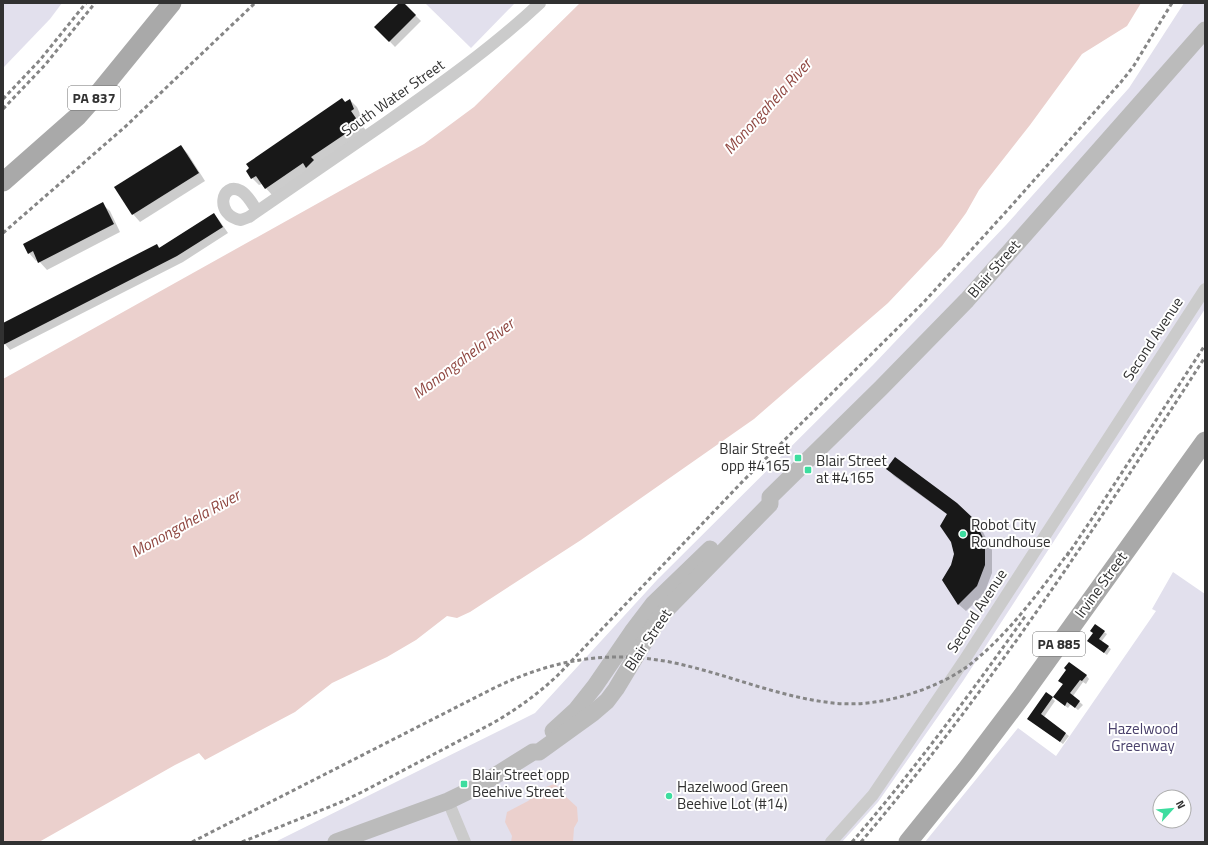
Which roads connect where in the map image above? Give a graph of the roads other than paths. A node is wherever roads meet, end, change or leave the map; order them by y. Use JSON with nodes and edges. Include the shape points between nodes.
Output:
{"nodes":[{"id":1,"x":172,"y":3,"type":"edge"},
{"id":2,"x":540,"y":3,"type":"edge"},
{"id":3,"x":1205,"y":30,"type":"edge"},
{"id":4,"x":3,"y":182,"type":"edge"},
{"id":5,"x":257,"y":211,"type":"dead end"},
{"id":6,"x":1205,"y":289,"type":"edge"},
{"id":7,"x":1205,"y":441,"type":"edge"},
{"id":8,"x":448,"y":801,"type":"junction"},
{"id":9,"x":336,"y":842,"type":"edge"},
{"id":10,"x":465,"y":842,"type":"edge"},
{"id":11,"x":831,"y":842,"type":"edge"},
{"id":12,"x":908,"y":842,"type":"edge"}],
"edges":[{"from":1,"to":4,"type":"main road","number":"PA 837","via":[[78,116]]},
{"from":2,"to":5,"type":"street","name":"South Water Street","via":[[447,80]]},
{"from":3,"to":8,"type":"street","name":"Blair Street","via":[[967,300],[770,497],[770,504],[657,621],[607,701],[539,752],[532,752],[477,787]]},
{"from":6,"to":11,"type":"street","name":"Second Avenue","via":[[873,795]]},
{"from":7,"to":12,"type":"main road","name":"Irvine Street","number":"PA 885","via":[[1022,696]]},
{"from":8,"to":9,"type":"street","name":"Blair Street"},
{"from":8,"to":10,"type":"street"}]}
